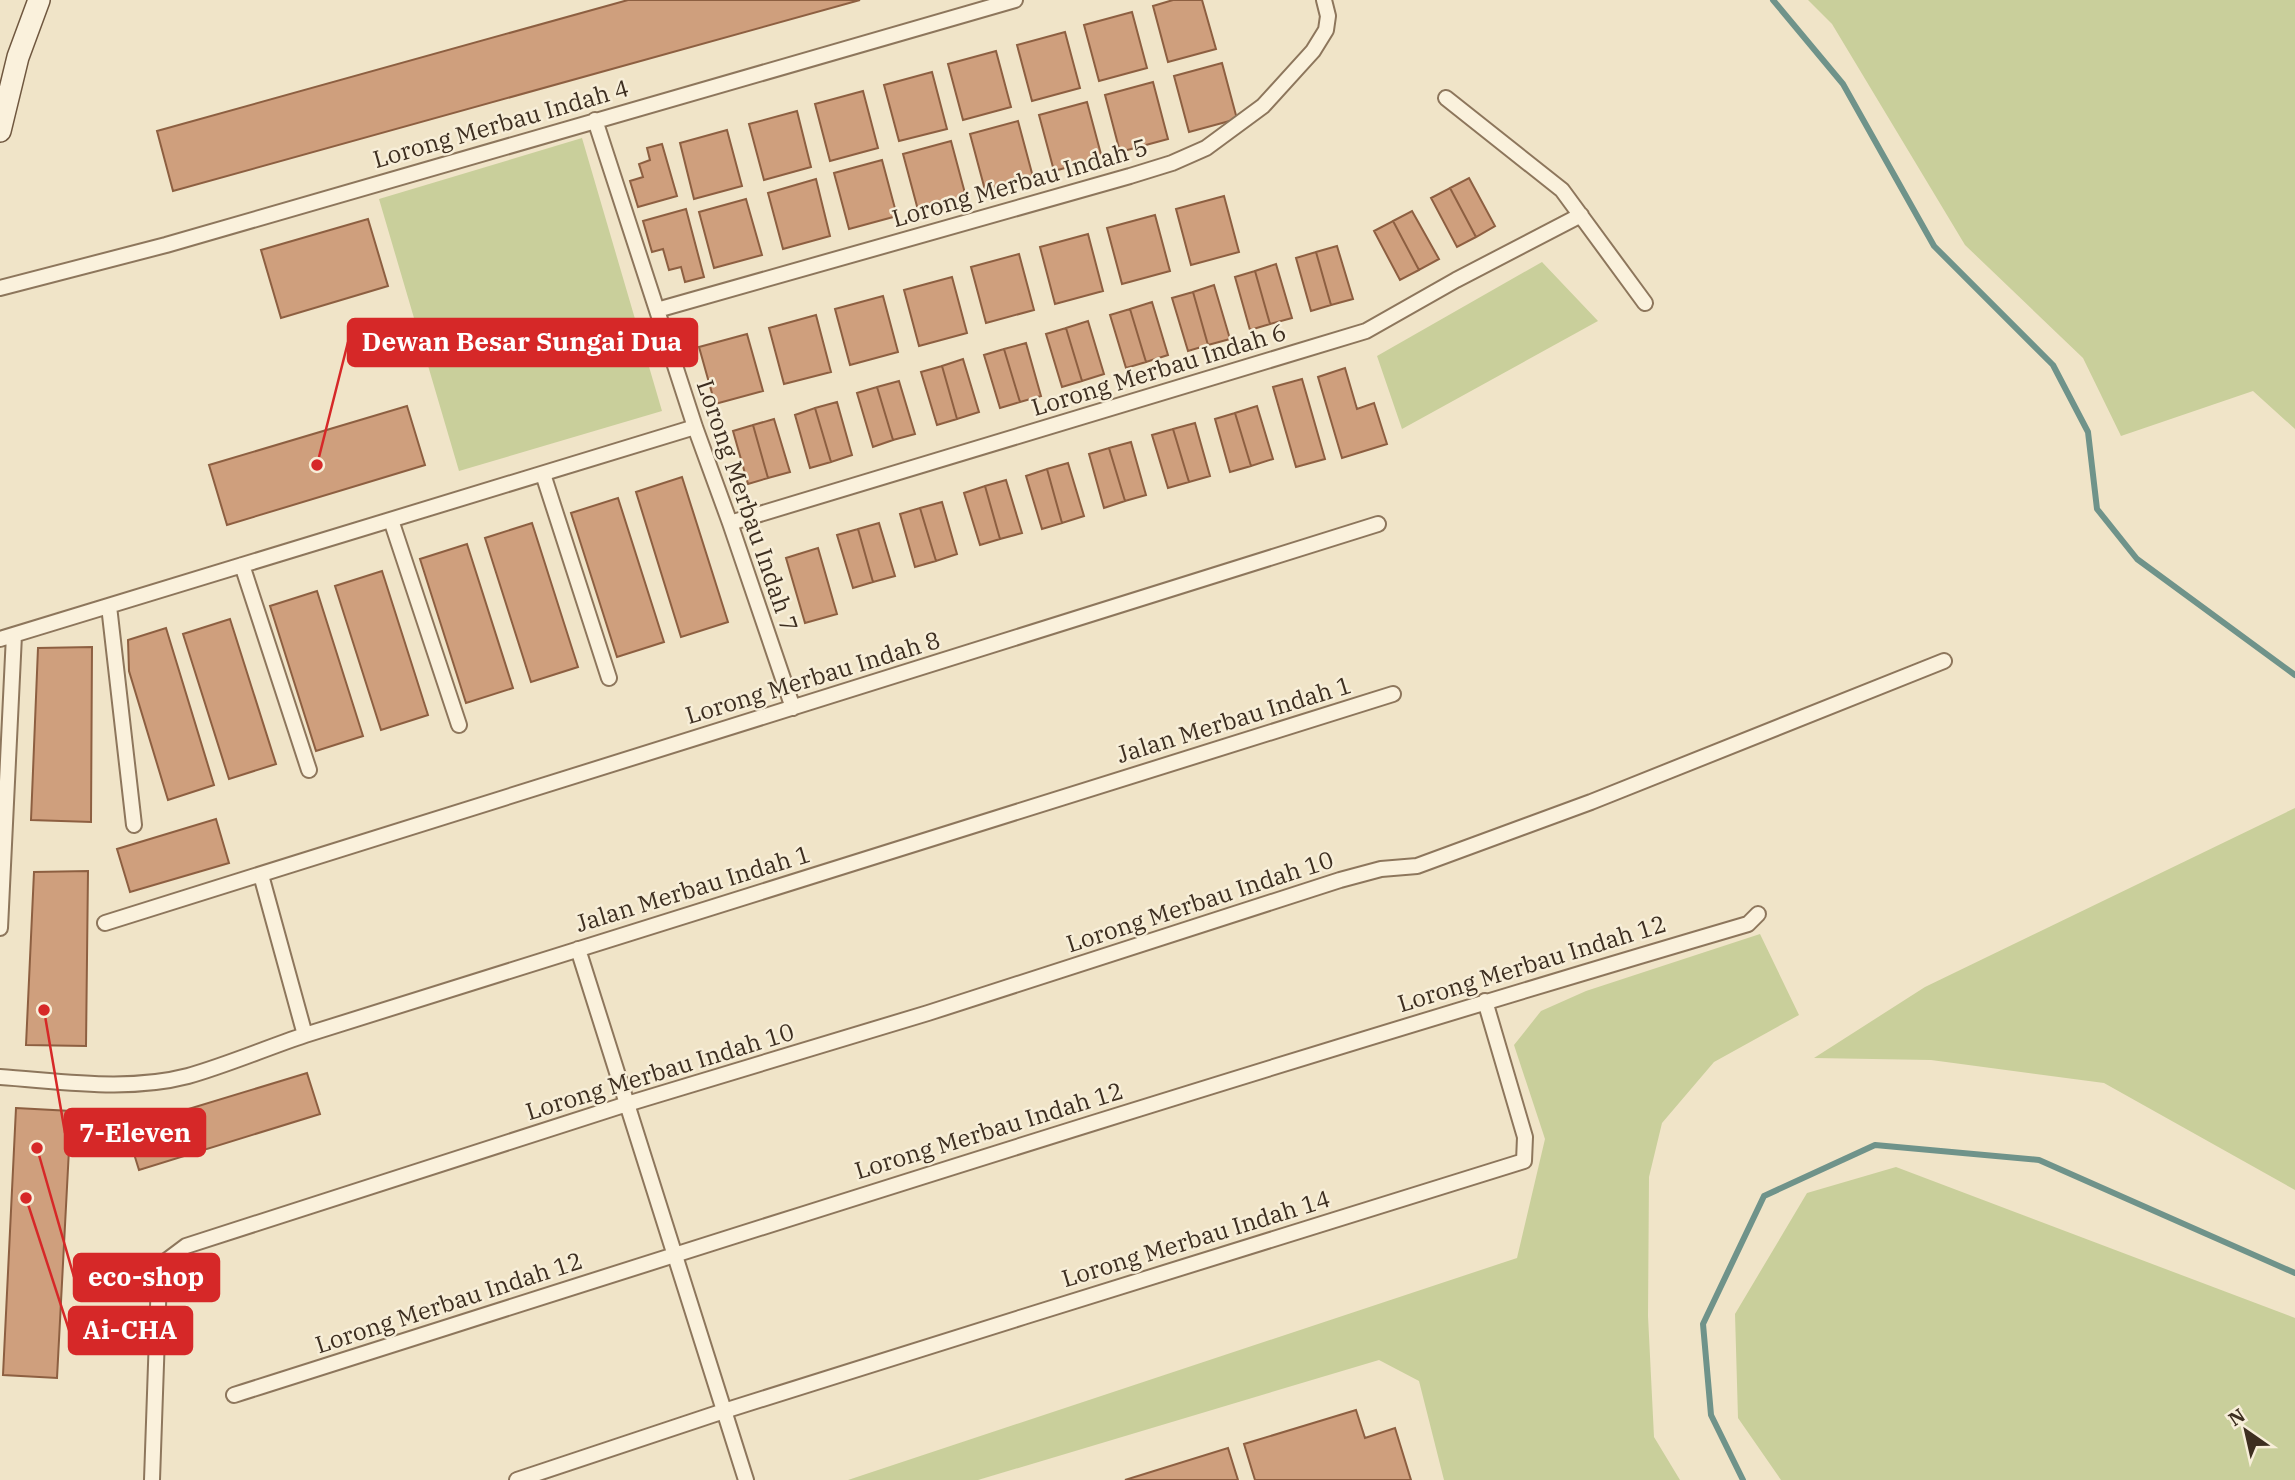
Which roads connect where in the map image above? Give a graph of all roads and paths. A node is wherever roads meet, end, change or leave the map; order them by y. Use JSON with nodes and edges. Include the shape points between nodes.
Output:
{"nodes":[{"id":1,"x":39,"y":0,"type":"edge"},
{"id":2,"x":1015,"y":0,"type":"edge"},
{"id":3,"x":1325,"y":2,"type":"edge"},
{"id":4,"x":972,"y":5,"type":"edge"},
{"id":5,"x":1446,"y":98,"type":"dead end"},
{"id":6,"x":595,"y":120,"type":"junction"},
{"id":7,"x":0,"y":131,"type":"edge"},
{"id":8,"x":1581,"y":215,"type":"junction"},
{"id":9,"x":0,"y":288,"type":"edge"},
{"id":10,"x":1645,"y":303,"type":"dead end"},
{"id":11,"x":657,"y":310,"type":"junction"},
{"id":12,"x":695,"y":427,"type":"junction"},
{"id":13,"x":543,"y":474,"type":"junction"},
{"id":14,"x":391,"y":520,"type":"junction"},
{"id":15,"x":730,"y":523,"type":"junction"},
{"id":16,"x":1378,"y":524,"type":"dead end"},
{"id":17,"x":242,"y":565,"type":"junction"},
{"id":18,"x":109,"y":606,"type":"junction"},
{"id":19,"x":7,"y":637,"type":"edge"},
{"id":20,"x":1944,"y":661,"type":"dead end"},
{"id":21,"x":609,"y":678,"type":"dead end"},
{"id":22,"x":1393,"y":694,"type":"dead end"},
{"id":23,"x":793,"y":708,"type":"junction"},
{"id":24,"x":459,"y":725,"type":"dead end"},
{"id":25,"x":309,"y":770,"type":"dead end"},
{"id":26,"x":134,"y":825,"type":"dead end"},
{"id":27,"x":261,"y":875,"type":"junction"},
{"id":28,"x":1758,"y":914,"type":"dead end"},
{"id":29,"x":105,"y":923,"type":"dead end"},
{"id":30,"x":0,"y":928,"type":"edge"},
{"id":31,"x":578,"y":949,"type":"junction"},
{"id":32,"x":1485,"y":1001,"type":"junction"},
{"id":33,"x":305,"y":1035,"type":"junction"},
{"id":34,"x":0,"y":1077,"type":"edge"},
{"id":35,"x":627,"y":1104,"type":"junction"},
{"id":36,"x":675,"y":1255,"type":"junction"},
{"id":37,"x":234,"y":1395,"type":"dead end"},
{"id":38,"x":724,"y":1411,"type":"junction"},
{"id":39,"x":152,"y":1480,"type":"edge"},
{"id":40,"x":517,"y":1480,"type":"edge"},
{"id":41,"x":746,"y":1480,"type":"edge"}],
"edges":[{"from":1,"to":7,"type":"main road","via":[[18,57]]},
{"from":2,"to":4,"type":"street","name":"Lorong Merbau Indah 4"},
{"from":3,"to":11,"type":"street","name":"Lorong Merbau Indah 5","via":[[1326,30],[1313,51],[1264,106],[1206,148],[1130,176]]},
{"from":4,"to":6,"type":"street","name":"Lorong Merbau Indah 4"},
{"from":5,"to":8,"type":"street","via":[[1562,190]]},
{"from":6,"to":9,"type":"street","name":"Lorong Merbau Indah 4","via":[[166,246]]},
{"from":6,"to":11,"type":"street","name":"Lorong Merbau Indah 7"},
{"from":8,"to":10,"type":"street"},
{"from":8,"to":15,"type":"street","name":"Lorong Merbau Indah 6","via":[[1366,331]]},
{"from":11,"to":12,"type":"street","name":"Lorong Merbau Indah 7"},
{"from":12,"to":13,"type":"street"},
{"from":12,"to":15,"type":"street","name":"Lorong Merbau Indah 7"},
{"from":13,"to":14,"type":"street"},
{"from":13,"to":21,"type":"street"},
{"from":14,"to":17,"type":"street"},
{"from":14,"to":24,"type":"street"},
{"from":15,"to":23,"type":"street","name":"Lorong Merbau Indah 7"},
{"from":16,"to":23,"type":"street","name":"Lorong Merbau Indah 8"},
{"from":17,"to":18,"type":"street"},
{"from":17,"to":25,"type":"street"},
{"from":18,"to":19,"type":"street"},
{"from":18,"to":26,"type":"street"},
{"from":19,"to":30,"type":"street"},
{"from":20,"to":35,"type":"street","name":"Lorong Merbau Indah 10","via":[[1417,866],[1381,869]]},
{"from":22,"to":31,"type":"street","name":"Jalan Merbau Indah 1"},
{"from":23,"to":27,"type":"street","name":"Lorong Merbau Indah 8"},
{"from":27,"to":29,"type":"street","name":"Lorong Merbau Indah 8"},
{"from":27,"to":33,"type":"street"},
{"from":28,"to":32,"type":"street","name":"Lorong Merbau Indah 12","via":[[1748,924]]},
{"from":31,"to":33,"type":"street","name":"Jalan Merbau Indah 1"},
{"from":31,"to":35,"type":"street"},
{"from":32,"to":36,"type":"street","name":"Lorong Merbau Indah 12"},
{"from":32,"to":38,"type":"street","name":"Lorong Merbau Indah 14","via":[[1525,1138],[1524,1161]]},
{"from":33,"to":34,"type":"street","name":"Jalan Merbau Indah 1","via":[[187,1076],[154,1081],[99,1084]]},
{"from":35,"to":36,"type":"street"},
{"from":35,"to":39,"type":"street","name":"Lorong Merbau Indah 10","via":[[186,1246],[166,1261],[159,1278]]},
{"from":36,"to":37,"type":"street","name":"Lorong Merbau Indah 12"},
{"from":36,"to":38,"type":"street"},
{"from":38,"to":40,"type":"street"},
{"from":38,"to":41,"type":"street"}]}
